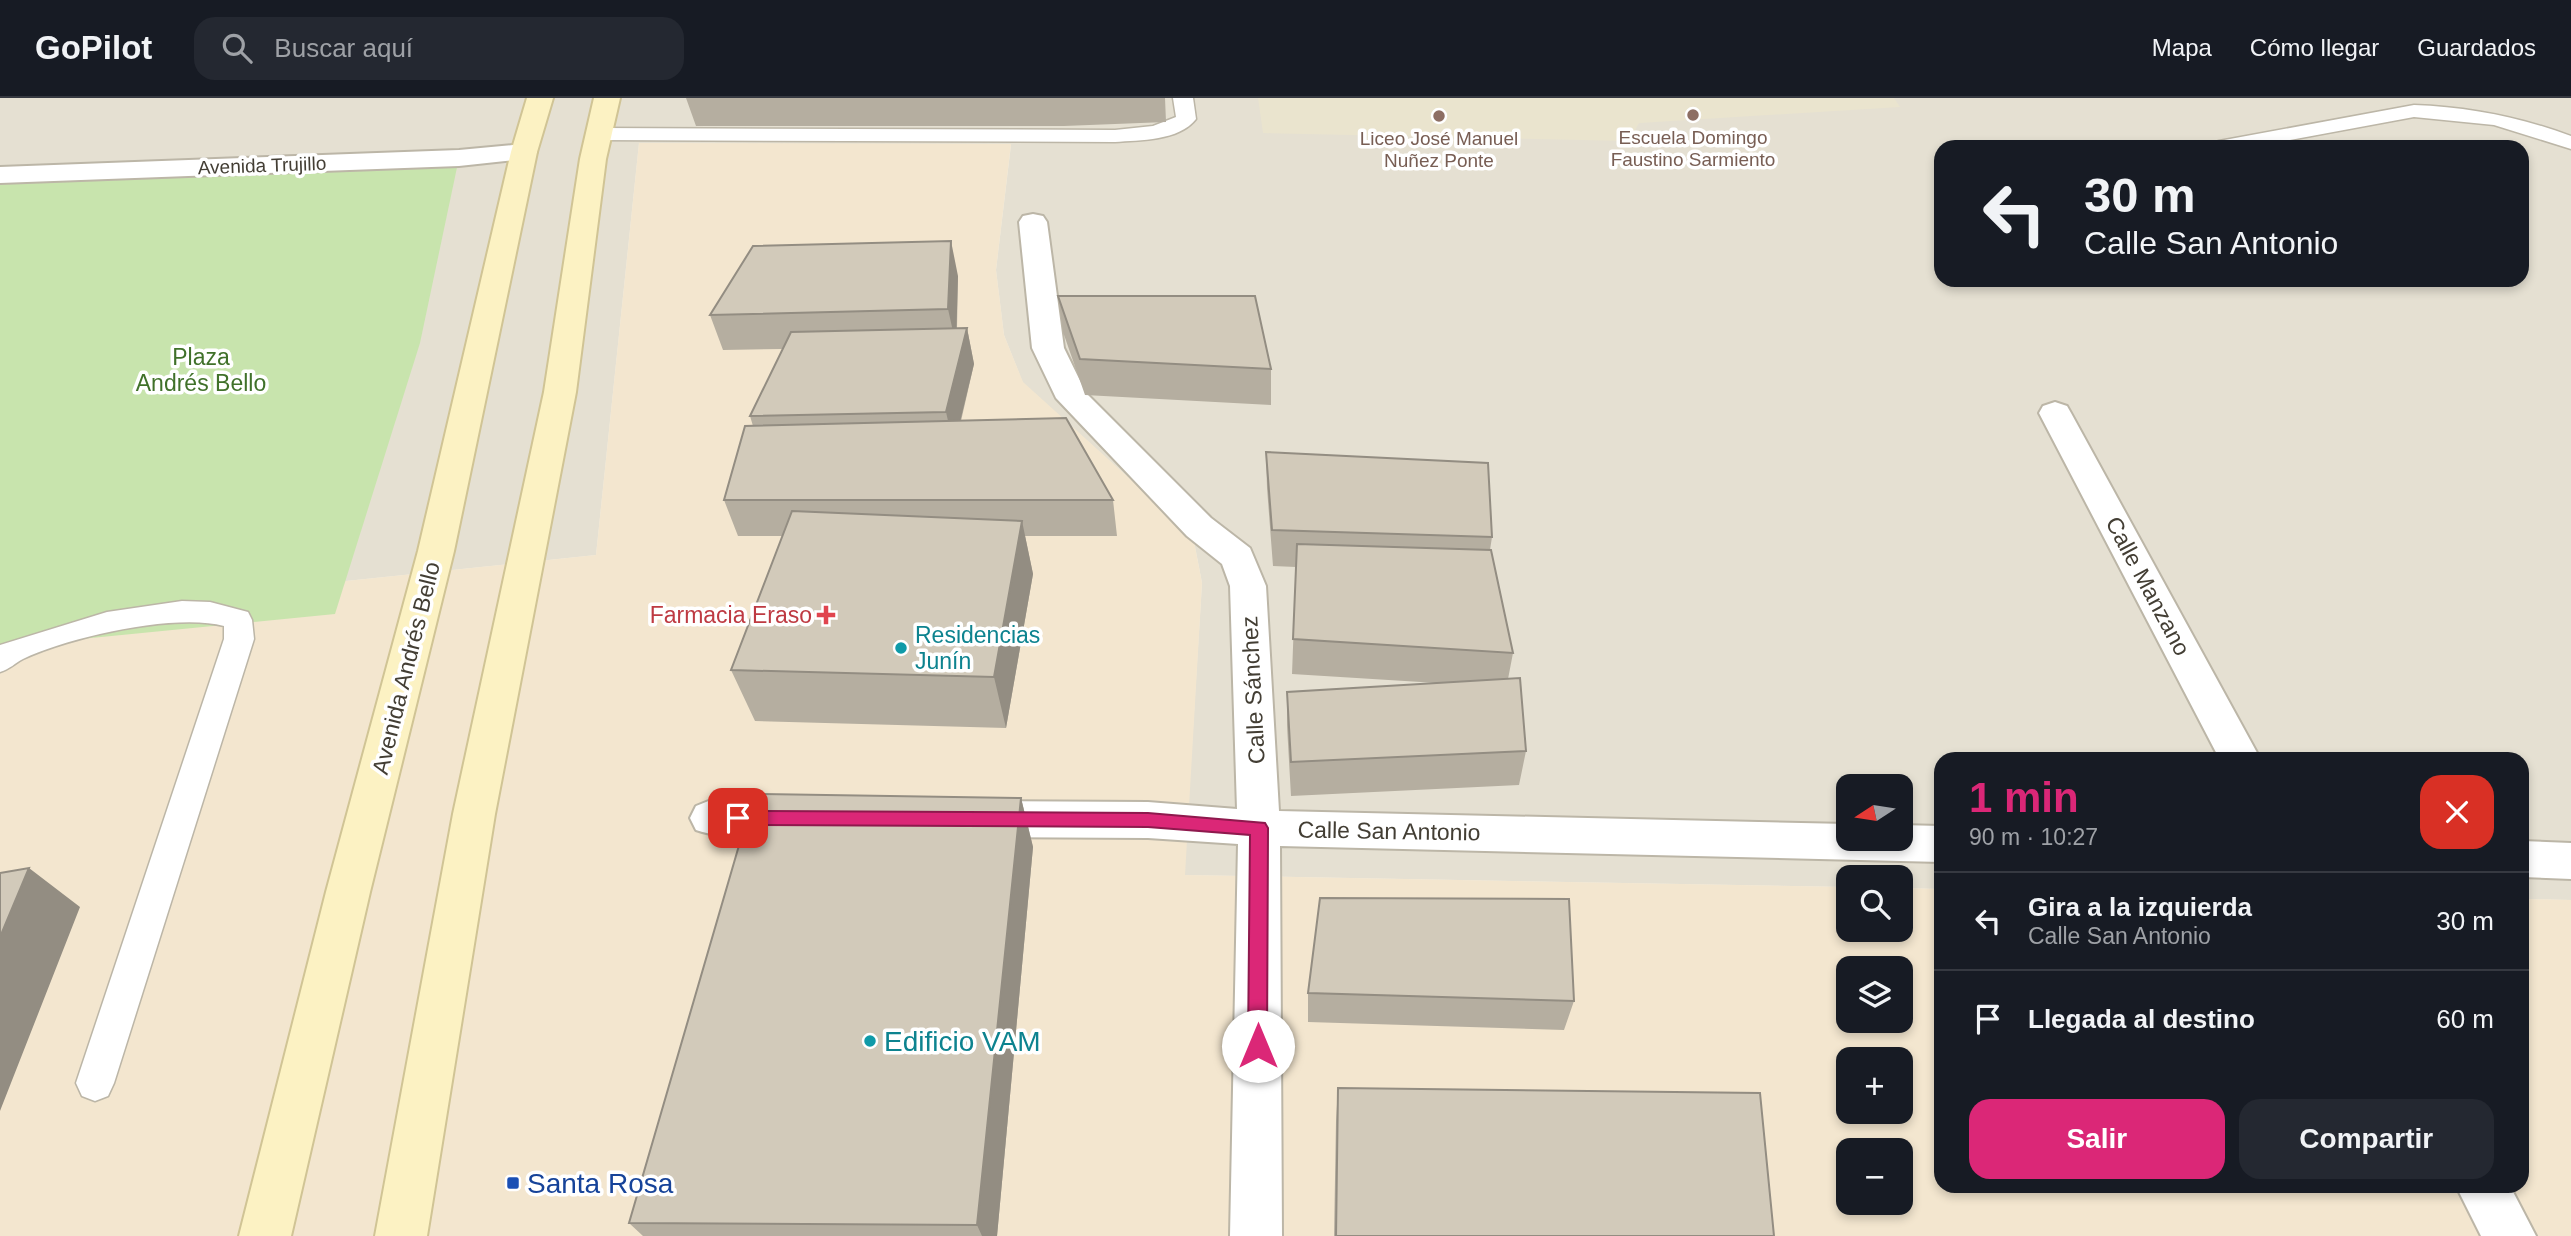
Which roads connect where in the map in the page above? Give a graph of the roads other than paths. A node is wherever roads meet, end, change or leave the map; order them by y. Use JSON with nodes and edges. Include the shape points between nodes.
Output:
{"nodes":[{"id":1,"x":540,"y":98,"type":"edge"},
{"id":2,"x":1183,"y":98,"type":"edge"},
{"id":3,"x":603,"y":116,"type":"edge"},
{"id":4,"x":2257,"y":140,"type":"edge"},
{"id":5,"x":2571,"y":142,"type":"edge"},
{"id":6,"x":524,"y":152,"type":"junction"},
{"id":7,"x":0,"y":175,"type":"edge"},
{"id":8,"x":1033,"y":222,"type":"dead end"},
{"id":9,"x":2055,"y":413,"type":"dead end"},
{"id":10,"x":0,"y":661,"type":"edge"},
{"id":11,"x":2237,"y":752,"type":"edge"},
{"id":12,"x":711,"y":818,"type":"dead end"},
{"id":13,"x":834,"y":818,"type":"edge"},
{"id":14,"x":943,"y":819,"type":"edge"},
{"id":15,"x":1259,"y":828,"type":"junction"},
{"id":16,"x":1934,"y":844,"type":"edge"},
{"id":17,"x":2529,"y":859,"type":"edge"},
{"id":18,"x":2571,"y":861,"type":"edge"},
{"id":19,"x":95,"y":1083,"type":"dead end"},
{"id":20,"x":2485,"y":1193,"type":"edge"},
{"id":21,"x":265,"y":1236,"type":"edge"},
{"id":22,"x":401,"y":1236,"type":"edge"},
{"id":23,"x":1256,"y":1236,"type":"edge"},
{"id":24,"x":2510,"y":1236,"type":"edge"}],
"edges":[{"from":1,"to":6,"type":"street","name":"Avenida Andrés Bello"},
{"from":2,"to":3,"type":"lane","via":[[1186,119],[1173,127],[1115,136]]},
{"from":3,"to":22,"type":"street","via":[[561,392],[474,814]]},
{"from":4,"to":5,"type":"lane","via":[[2414,111],[2441,111],[2521,124]]},
{"from":6,"to":7,"type":"street","name":"Avenida Trujillo","via":[[458,159]]},
{"from":6,"to":21,"type":"street","name":"Avenida Andrés Bello","via":[[436,551]]},
{"from":8,"to":15,"type":"street","name":"Calle Sánchez","via":[[1048,348],[1059,376],[1072,398],[1199,527],[1237,557],[1248,586]]},
{"from":9,"to":11,"type":"street","name":"Calle Manzano"},
{"from":10,"to":19,"type":"lane","via":[[11,652],[96,626],[208,612],[238,620],[239,639]]},
{"from":12,"to":13,"type":"street"},
{"from":14,"to":15,"type":"street","name":"Calle San Antonio","via":[[1148,820]]},
{"from":15,"to":16,"type":"street","name":"Calle San Antonio"},
{"from":15,"to":23,"type":"street","name":"Calle Sánchez"},
{"from":17,"to":18,"type":"street"},
{"from":20,"to":24,"type":"street"}]}
